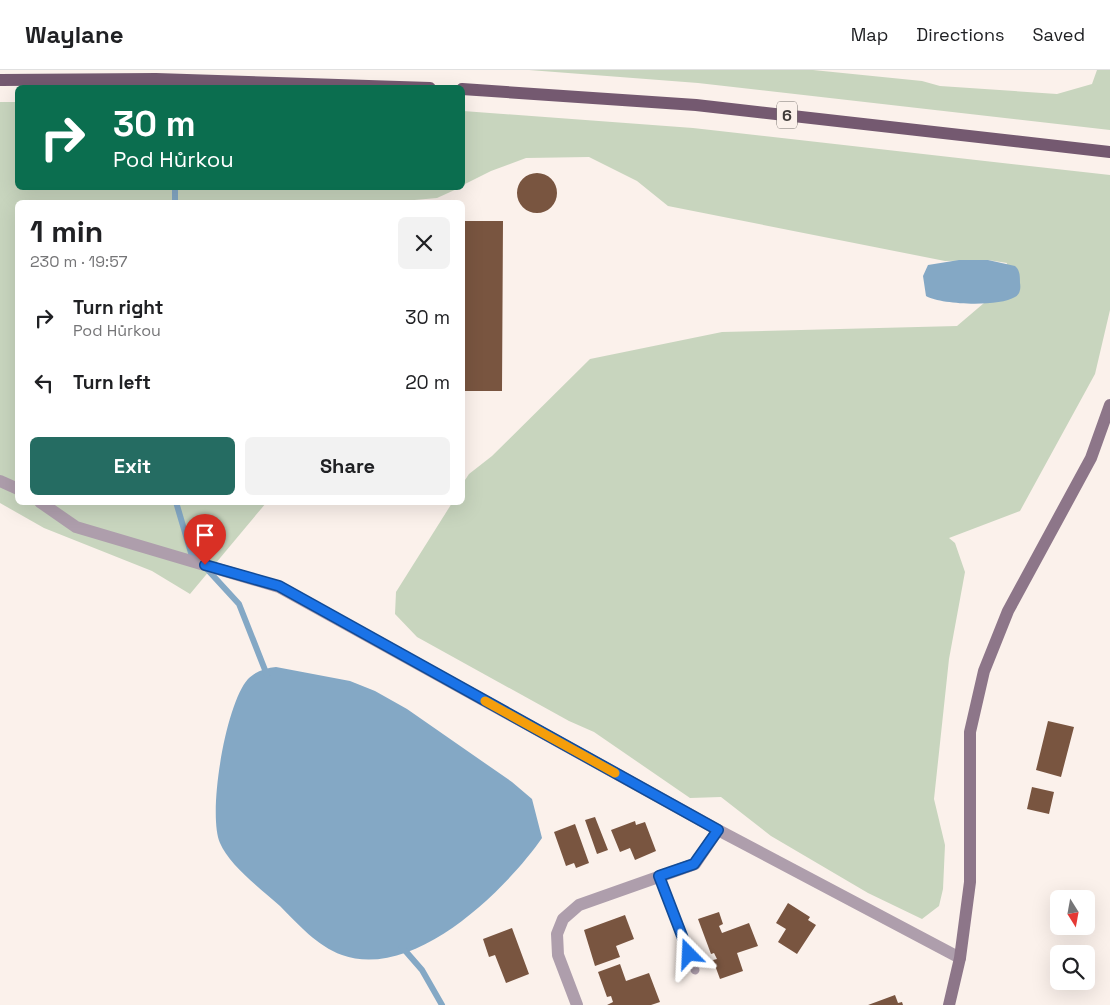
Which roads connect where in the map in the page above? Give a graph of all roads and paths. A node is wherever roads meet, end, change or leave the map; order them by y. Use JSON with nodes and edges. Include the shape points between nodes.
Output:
{"nodes":[{"id":1,"x":0,"y":80,"type":"edge"},
{"id":2,"x":339,"y":85,"type":"edge"},
{"id":3,"x":465,"y":89,"type":"edge"},
{"id":4,"x":1110,"y":152,"type":"edge"},
{"id":5,"x":1110,"y":405,"type":"edge"},
{"id":6,"x":0,"y":481,"type":"edge"},
{"id":7,"x":15,"y":488,"type":"edge"},
{"id":8,"x":44,"y":505,"type":"edge"},
{"id":9,"x":718,"y":830,"type":"junction"},
{"id":10,"x":659,"y":876,"type":"junction"},
{"id":11,"x":960,"y":958,"type":"junction"},
{"id":12,"x":695,"y":970,"type":"dead end"},
{"id":13,"x":577,"y":1005,"type":"edge"},
{"id":14,"x":949,"y":1005,"type":"edge"}],
"edges":[{"from":1,"to":2,"type":"main road","via":[[156,79]]},
{"from":3,"to":4,"type":"main road","number":"6","via":[[696,105]]},
{"from":5,"to":11,"type":"street","via":[[1091,458],[1008,611],[984,671],[970,732],[970,882]]},
{"from":6,"to":7,"type":"street"},
{"from":8,"to":9,"type":"street","via":[[76,527],[279,586]]},
{"from":9,"to":10,"type":"street","via":[[694,864]]},
{"from":9,"to":11,"type":"street"},
{"from":10,"to":12,"type":"lane"},
{"from":10,"to":13,"type":"street","via":[[579,905],[563,919],[557,934],[558,955]]},
{"from":11,"to":14,"type":"street"}]}
